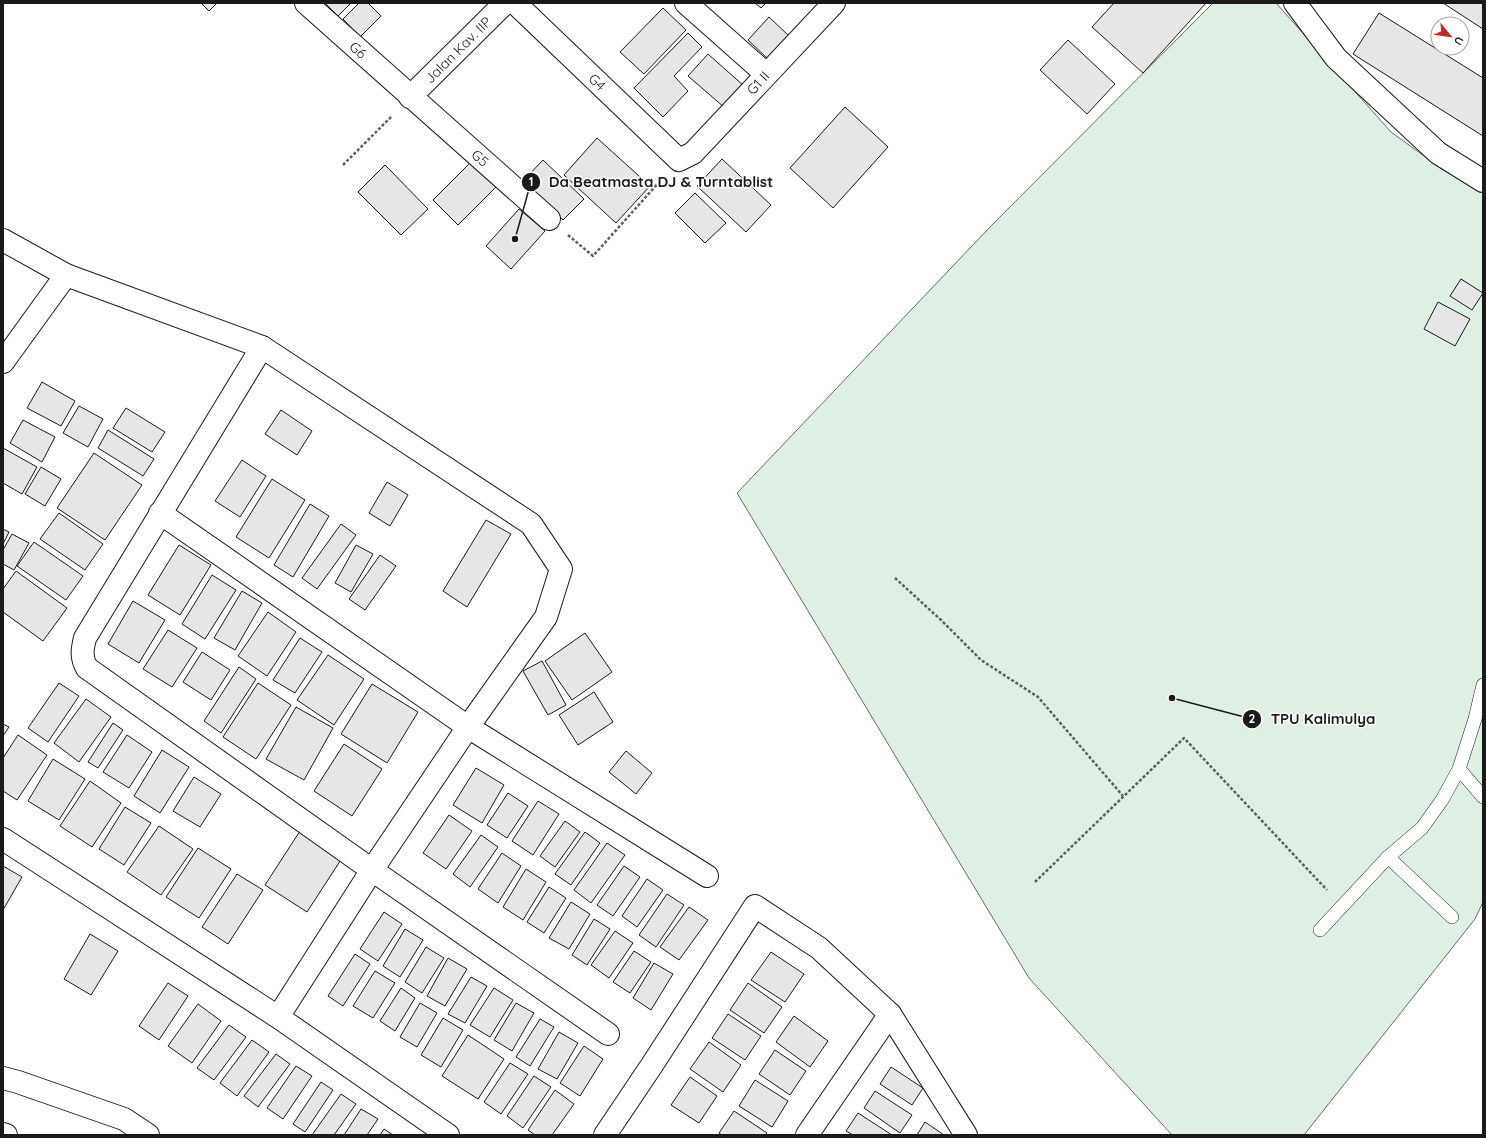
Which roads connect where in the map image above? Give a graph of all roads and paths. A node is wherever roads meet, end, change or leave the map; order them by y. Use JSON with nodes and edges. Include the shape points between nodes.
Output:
{"nodes":[{"id":1,"x":306,"y":3,"type":"edge"},
{"id":2,"x":505,"y":3,"type":"edge"},
{"id":3,"x":515,"y":3,"type":"edge"},
{"id":4,"x":686,"y":3,"type":"edge"},
{"id":5,"x":834,"y":3,"type":"edge"},
{"id":6,"x":1295,"y":3,"type":"edge"},
{"id":7,"x":766,"y":74,"type":"junction"},
{"id":8,"x":410,"y":97,"type":"junction"},
{"id":9,"x":679,"y":160,"type":"junction"},
{"id":10,"x":343,"y":165,"type":"dead end"},
{"id":11,"x":1483,"y":181,"type":"edge"},
{"id":12,"x":549,"y":219,"type":"joint"},
{"id":13,"x":3,"y":240,"type":"edge"},
{"id":14,"x":66,"y":275,"type":"junction"},
{"id":15,"x":262,"y":346,"type":"junction"},
{"id":16,"x":3,"y":362,"type":"edge"},
{"id":17,"x":160,"y":513,"type":"junction"},
{"id":18,"x":895,"y":578,"type":"dead end"},
{"id":19,"x":1483,"y":685,"type":"edge"},
{"id":20,"x":468,"y":727,"type":"junction"},
{"id":21,"x":1459,"y":769,"type":"junction"},
{"id":22,"x":1123,"y":796,"type":"junction"},
{"id":23,"x":1483,"y":797,"type":"edge"},
{"id":24,"x":3,"y":839,"type":"edge"},
{"id":25,"x":1388,"y":856,"type":"junction"},
{"id":26,"x":372,"y":870,"type":"junction"},
{"id":27,"x":708,"y":876,"type":"dead end"},
{"id":28,"x":1035,"y":882,"type":"dead end"},
{"id":29,"x":1342,"y":906,"type":"junction"},
{"id":30,"x":1452,"y":917,"type":"dead end"},
{"id":31,"x":1320,"y":930,"type":"dead end"},
{"id":32,"x":890,"y":1014,"type":"junction"},
{"id":33,"x":278,"y":1018,"type":"junction"},
{"id":34,"x":608,"y":1034,"type":"dead end"},
{"id":35,"x":3,"y":1078,"type":"edge"},
{"id":36,"x":3,"y":1134,"type":"edge"},
{"id":37,"x":6,"y":1135,"type":"edge"},
{"id":38,"x":148,"y":1135,"type":"edge"},
{"id":39,"x":448,"y":1135,"type":"edge"},
{"id":40,"x":605,"y":1135,"type":"edge"},
{"id":41,"x":807,"y":1135,"type":"edge"},
{"id":42,"x":966,"y":1135,"type":"edge"}],
"edges":[{"from":1,"to":8,"type":"street","name":"G6"},
{"from":2,"to":8,"type":"street","name":"Jalan Kav. IIP"},
{"from":3,"to":9,"type":"street","name":"G4"},
{"from":4,"to":7,"type":"street"},
{"from":5,"to":7,"type":"street","name":"G1 II"},
{"from":6,"to":11,"type":"street","via":[[1336,58],[1438,153]]},
{"from":7,"to":9,"type":"street","name":"G1 II","via":[[693,153]]},
{"from":8,"to":10,"type":"path"},
{"from":8,"to":12,"type":"street","name":"G5"},
{"from":9,"to":12,"type":"path","via":[[593,256]]},
{"from":13,"to":14,"type":"street"},
{"from":14,"to":15,"type":"street"},
{"from":14,"to":16,"type":"street"},
{"from":15,"to":17,"type":"street"},
{"from":15,"to":20,"type":"street","via":[[531,524],[561,569],[546,617]]},
{"from":17,"to":20,"type":"street"},
{"from":17,"to":26,"type":"street","via":[[85,638],[83,662],[87,668]]},
{"from":18,"to":22,"type":"path","via":[[981,660],[1038,698]]},
{"from":19,"to":21,"type":"lane"},
{"from":20,"to":26,"type":"street"},
{"from":20,"to":27,"type":"street"},
{"from":21,"to":23,"type":"lane"},
{"from":21,"to":25,"type":"lane","via":[[1442,800],[1422,828]]},
{"from":22,"to":28,"type":"path"},
{"from":22,"to":29,"type":"path","via":[[1184,738]]},
{"from":24,"to":33,"type":"street"},
{"from":25,"to":29,"type":"lane"},
{"from":25,"to":30,"type":"lane"},
{"from":26,"to":33,"type":"street"},
{"from":26,"to":34,"type":"street"},
{"from":29,"to":31,"type":"lane"},
{"from":32,"to":40,"type":"street","via":[[819,948],[755,906]]},
{"from":32,"to":41,"type":"street"},
{"from":32,"to":42,"type":"street"},
{"from":33,"to":39,"type":"street"},
{"from":35,"to":38,"type":"street","via":[[124,1119]]},
{"from":36,"to":37,"type":"street"}]}
